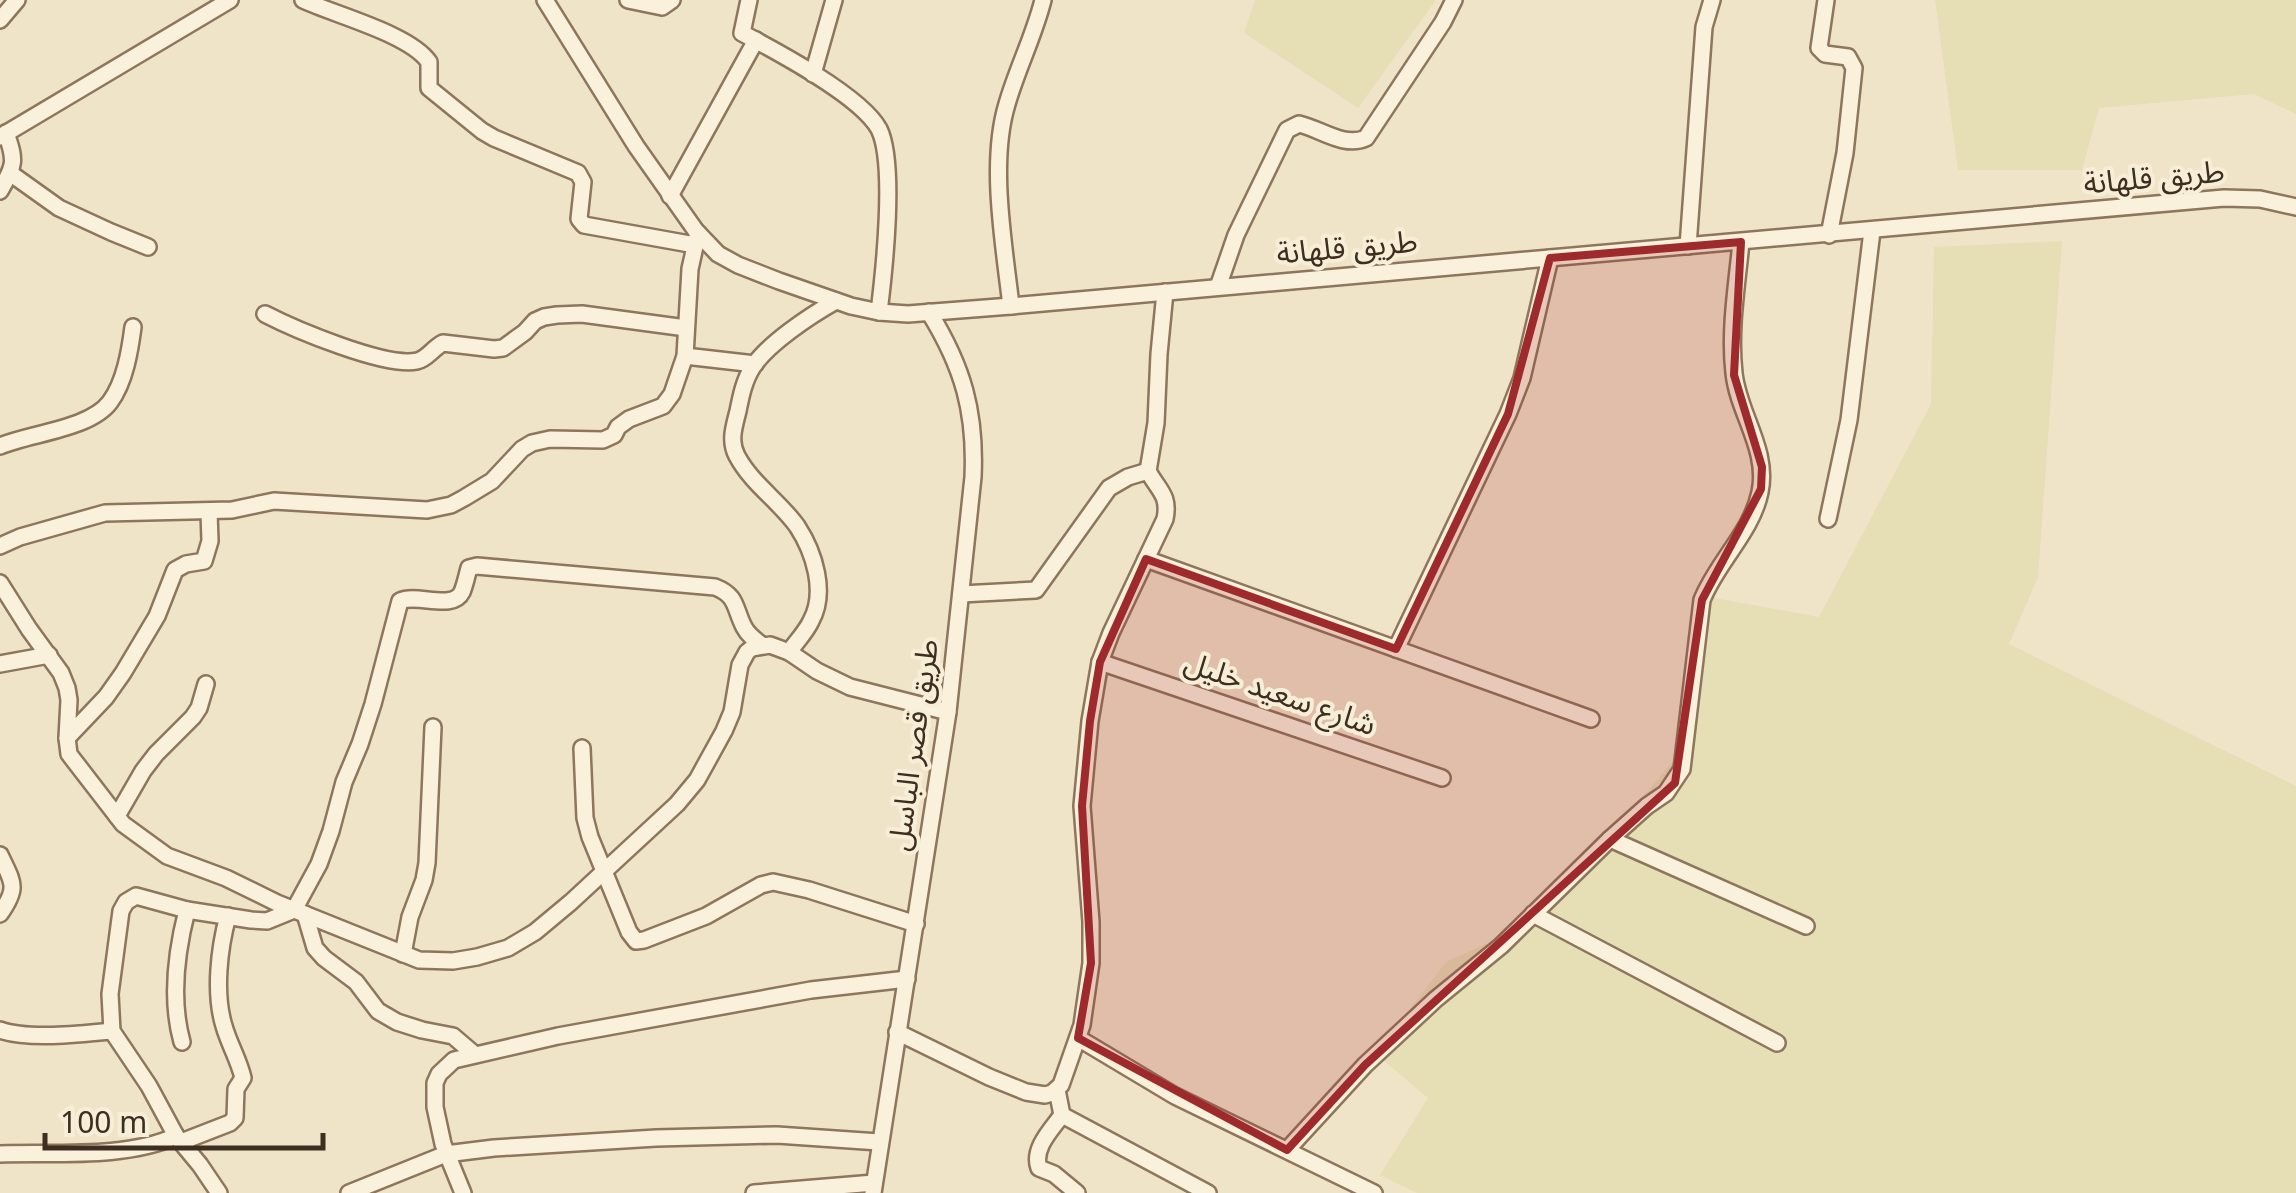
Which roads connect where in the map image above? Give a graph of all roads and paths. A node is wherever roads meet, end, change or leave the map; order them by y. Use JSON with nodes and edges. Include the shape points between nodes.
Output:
{"nodes":[{"id":1,"x":16,"y":0,"type":"edge"},
{"id":2,"x":230,"y":0,"type":"edge"},
{"id":3,"x":302,"y":0,"type":"edge"},
{"id":4,"x":545,"y":0,"type":"edge"},
{"id":5,"x":628,"y":0,"type":"edge"},
{"id":6,"x":672,"y":0,"type":"edge"},
{"id":7,"x":749,"y":0,"type":"edge"},
{"id":8,"x":834,"y":0,"type":"edge"},
{"id":9,"x":1043,"y":0,"type":"edge"},
{"id":10,"x":1454,"y":0,"type":"edge"},
{"id":11,"x":1712,"y":0,"type":"edge"},
{"id":12,"x":1826,"y":0,"type":"edge"},
{"id":13,"x":0,"y":20,"type":"edge"},
{"id":14,"x":756,"y":40,"type":"junction"},
{"id":15,"x":813,"y":74,"type":"junction"},
{"id":16,"x":3,"y":135,"type":"edge"},
{"id":17,"x":10,"y":173,"type":"junction"},
{"id":18,"x":0,"y":190,"type":"edge"},
{"id":19,"x":670,"y":196,"type":"junction"},
{"id":20,"x":2296,"y":207,"type":"edge"},
{"id":21,"x":1872,"y":231,"type":"junction"},
{"id":22,"x":1829,"y":234,"type":"junction"},
{"id":23,"x":696,"y":239,"type":"junction"},
{"id":24,"x":1740,"y":242,"type":"junction"},
{"id":25,"x":148,"y":246,"type":"dead end"},
{"id":26,"x":1688,"y":246,"type":"junction"},
{"id":27,"x":1550,"y":258,"type":"junction"},
{"id":28,"x":1218,"y":287,"type":"junction"},
{"id":29,"x":1165,"y":292,"type":"junction"},
{"id":30,"x":836,"y":301,"type":"junction"},
{"id":31,"x":1011,"y":306,"type":"junction"},
{"id":32,"x":879,"y":312,"type":"junction"},
{"id":33,"x":929,"y":312,"type":"junction"},
{"id":34,"x":265,"y":314,"type":"dead end"},
{"id":35,"x":133,"y":326,"type":"dead end"},
{"id":36,"x":686,"y":328,"type":"junction"},
{"id":37,"x":685,"y":356,"type":"junction"},
{"id":38,"x":755,"y":364,"type":"junction"},
{"id":39,"x":0,"y":446,"type":"edge"},
{"id":40,"x":1148,"y":471,"type":"junction"},
{"id":41,"x":209,"y":512,"type":"junction"},
{"id":42,"x":1828,"y":519,"type":"dead end"},
{"id":43,"x":0,"y":546,"type":"edge"},
{"id":44,"x":1146,"y":559,"type":"junction"},
{"id":45,"x":0,"y":583,"type":"edge"},
{"id":46,"x":961,"y":594,"type":"junction"},
{"id":47,"x":762,"y":645,"type":"junction"},
{"id":48,"x":1396,"y":649,"type":"junction"},
{"id":49,"x":789,"y":652,"type":"junction"},
{"id":50,"x":49,"y":655,"type":"junction"},
{"id":51,"x":1100,"y":662,"type":"junction"},
{"id":52,"x":0,"y":664,"type":"edge"},
{"id":53,"x":206,"y":684,"type":"dead end"},
{"id":54,"x":948,"y":712,"type":"junction"},
{"id":55,"x":1591,"y":720,"type":"dead end"},
{"id":56,"x":433,"y":727,"type":"dead end"},
{"id":57,"x":67,"y":738,"type":"junction"},
{"id":58,"x":582,"y":748,"type":"dead end"},
{"id":59,"x":1442,"y":778,"type":"dead end"},
{"id":60,"x":117,"y":816,"type":"junction"},
{"id":61,"x":1610,"y":839,"type":"junction"},
{"id":62,"x":0,"y":854,"type":"edge"},
{"id":63,"x":603,"y":872,"type":"junction"},
{"id":64,"x":187,"y":910,"type":"junction"},
{"id":65,"x":299,"y":912,"type":"junction"},
{"id":66,"x":0,"y":914,"type":"edge"},
{"id":67,"x":1533,"y":914,"type":"junction"},
{"id":68,"x":228,"y":916,"type":"junction"},
{"id":69,"x":916,"y":924,"type":"junction"},
{"id":70,"x":1806,"y":926,"type":"dead end"},
{"id":71,"x":403,"y":954,"type":"junction"},
{"id":72,"x":906,"y":979,"type":"junction"},
{"id":73,"x":0,"y":1030,"type":"edge"},
{"id":74,"x":112,"y":1032,"type":"junction"},
{"id":75,"x":897,"y":1032,"type":"junction"},
{"id":76,"x":1078,"y":1038,"type":"junction"},
{"id":77,"x":182,"y":1042,"type":"dead end"},
{"id":78,"x":1778,"y":1043,"type":"dead end"},
{"id":79,"x":474,"y":1054,"type":"junction"},
{"id":80,"x":1057,"y":1090,"type":"junction"},
{"id":81,"x":1062,"y":1114,"type":"junction"},
{"id":82,"x":179,"y":1139,"type":"junction"},
{"id":83,"x":880,"y":1142,"type":"junction"},
{"id":84,"x":1288,"y":1150,"type":"junction"},
{"id":85,"x":0,"y":1154,"type":"edge"},
{"id":86,"x":446,"y":1154,"type":"junction"},
{"id":87,"x":873,"y":1188,"type":"edge"},
{"id":88,"x":219,"y":1193,"type":"edge"},
{"id":89,"x":349,"y":1193,"type":"edge"},
{"id":90,"x":463,"y":1193,"type":"edge"},
{"id":91,"x":754,"y":1193,"type":"edge"},
{"id":92,"x":1077,"y":1193,"type":"edge"},
{"id":93,"x":1208,"y":1193,"type":"edge"},
{"id":94,"x":1374,"y":1193,"type":"edge"}],
"edges":[{"from":1,"to":13,"type":"street"},
{"from":2,"to":16,"type":"street"},
{"from":3,"to":23,"type":"street","via":[[417,49],[429,62],[429,88],[482,131],[578,174],[584,225]]},
{"from":4,"to":19,"type":"street","name":"طريق قلهانة"},
{"from":5,"to":6,"type":"street","via":[[662,7]]},
{"from":7,"to":14,"type":"street","via":[[742,33]]},
{"from":8,"to":15,"type":"street"},
{"from":9,"to":31,"type":"street","via":[[999,146]]},
{"from":10,"to":28,"type":"street","via":[[1366,138],[1346,142],[1299,124],[1287,130]]},
{"from":11,"to":26,"type":"street","via":[[1704,27]]},
{"from":12,"to":22,"type":"street","via":[[1820,48],[1848,57],[1854,68]]},
{"from":14,"to":15,"type":"street"},
{"from":14,"to":19,"type":"street"},
{"from":15,"to":32,"type":"street","via":[[868,114],[880,132],[888,198]]},
{"from":16,"to":17,"type":"street","via":[[14,154]]},
{"from":17,"to":18,"type":"street"},
{"from":17,"to":25,"type":"street","via":[[60,208]]},
{"from":19,"to":23,"type":"street","name":"طريق قلهانة"},
{"from":20,"to":21,"type":"street","name":"طريق قلهانة","via":[[2224,198]]},
{"from":21,"to":22,"type":"street","name":"طريق قلهانة"},
{"from":21,"to":42,"type":"street","via":[[1849,420]]},
{"from":22,"to":24,"type":"street","name":"طريق قلهانة"},
{"from":23,"to":30,"type":"street","name":"طريق قلهانة","via":[[738,266]]},
{"from":23,"to":36,"type":"street"},
{"from":24,"to":26,"type":"street","name":"طريق قلهانة"},
{"from":24,"to":61,"type":"street","via":[[1734,375],[1762,467],[1761,490],[1702,600],[1682,769],[1666,792]]},
{"from":26,"to":27,"type":"street","name":"طريق قلهانة"},
{"from":27,"to":28,"type":"street","name":"طريق قلهانة"},
{"from":27,"to":48,"type":"street","via":[[1508,414]]},
{"from":28,"to":29,"type":"street","name":"طريق قلهانة"},
{"from":29,"to":31,"type":"street","name":"طريق قلهانة"},
{"from":29,"to":40,"type":"street"},
{"from":30,"to":32,"type":"street","name":"طريق قلهانة"},
{"from":30,"to":38,"type":"street"},
{"from":31,"to":33,"type":"street","name":"طريق قلهانة"},
{"from":32,"to":33,"type":"street","name":"طريق قلهانة"},
{"from":33,"to":46,"type":"street","name":"طريق قصر الباسل","via":[[961,374],[974,442]]},
{"from":34,"to":36,"type":"street","via":[[404,362],[422,360],[442,343],[502,348],[544,317],[582,314]]},
{"from":35,"to":39,"type":"street","via":[[109,404],[91,418]]},
{"from":36,"to":37,"type":"street"},
{"from":37,"to":38,"type":"street"},
{"from":37,"to":41,"type":"street","via":[[664,406],[603,440],[532,443],[492,480],[451,505],[427,510],[274,501]]},
{"from":38,"to":49,"type":"street","via":[[734,426],[734,448],[796,526],[818,580],[812,620]]},
{"from":40,"to":44,"type":"street","via":[[1168,508]]},
{"from":40,"to":46,"type":"street","via":[[1109,488],[1036,590]]},
{"from":41,"to":43,"type":"street","via":[[105,513]]},
{"from":41,"to":57,"type":"street","via":[[204,562],[175,570],[157,616],[122,672]]},
{"from":44,"to":48,"type":"street"},
{"from":44,"to":51,"type":"street"},
{"from":45,"to":50,"type":"street"},
{"from":46,"to":54,"type":"street","name":"طريق قصر الباسل"},
{"from":47,"to":49,"type":"street"},
{"from":47,"to":63,"type":"street","via":[[747,652],[740,666],[732,712],[697,780]]},
{"from":47,"to":65,"type":"street","via":[[742,624],[730,595],[716,587],[477,566],[469,568],[456,599],[403,599],[331,832]]},
{"from":48,"to":55,"type":"street"},
{"from":49,"to":54,"type":"street","via":[[850,687]]},
{"from":50,"to":52,"type":"street"},
{"from":50,"to":57,"type":"street","via":[[70,700]]},
{"from":51,"to":59,"type":"street","name":"شارع سعيد خليل"},
{"from":51,"to":76,"type":"street","via":[[1082,806],[1092,944]]},
{"from":53,"to":60,"type":"street","via":[[193,717],[156,754]]},
{"from":54,"to":69,"type":"street","name":"طريق قصر الباسل"},
{"from":56,"to":71,"type":"street","via":[[427,863]]},
{"from":57,"to":60,"type":"street","via":[[70,754]]},
{"from":58,"to":63,"type":"street","via":[[585,818]]},
{"from":60,"to":65,"type":"street","via":[[167,856]]},
{"from":61,"to":67,"type":"street"},
{"from":61,"to":70,"type":"street"},
{"from":62,"to":66,"type":"street","via":[[13,887]]},
{"from":63,"to":69,"type":"street","via":[[636,941],[772,882]]},
{"from":63,"to":71,"type":"street","via":[[508,948],[453,961]]},
{"from":64,"to":68,"type":"street"},
{"from":64,"to":74,"type":"street","via":[[136,896],[126,902],[114,954]]},
{"from":64,"to":77,"type":"street","via":[[176,992]]},
{"from":65,"to":68,"type":"street","via":[[267,921]]},
{"from":65,"to":71,"type":"street"},
{"from":65,"to":79,"type":"street","via":[[315,948],[378,1011],[453,1036]]},
{"from":67,"to":78,"type":"street"},
{"from":67,"to":84,"type":"street","via":[[1366,1064]]},
{"from":68,"to":82,"type":"street","via":[[220,991],[222,1022],[243,1078],[235,1118]]},
{"from":69,"to":72,"type":"street","name":"طريق قصر الباسل"},
{"from":72,"to":75,"type":"street","name":"طريق قصر الباسل"},
{"from":72,"to":79,"type":"street","via":[[811,990]]},
{"from":73,"to":74,"type":"street"},
{"from":74,"to":82,"type":"street"},
{"from":75,"to":80,"type":"street","via":[[1026,1092]]},
{"from":75,"to":83,"type":"street","name":"طريق قصر الباسل"},
{"from":76,"to":80,"type":"street"},
{"from":76,"to":84,"type":"street","via":[[1175,1096]]},
{"from":79,"to":86,"type":"street","via":[[454,1060],[436,1083]]},
{"from":80,"to":81,"type":"street"},
{"from":81,"to":92,"type":"street","via":[[1036,1162]]},
{"from":81,"to":93,"type":"street"},
{"from":82,"to":85,"type":"street","via":[[98,1151]]},
{"from":82,"to":88,"type":"street"},
{"from":83,"to":86,"type":"street","via":[[674,1137]]},
{"from":83,"to":87,"type":"street","name":"طريق قصر الباسل"},
{"from":84,"to":94,"type":"street"},
{"from":86,"to":89,"type":"street"},
{"from":86,"to":90,"type":"street"},
{"from":87,"to":91,"type":"street"}]}
